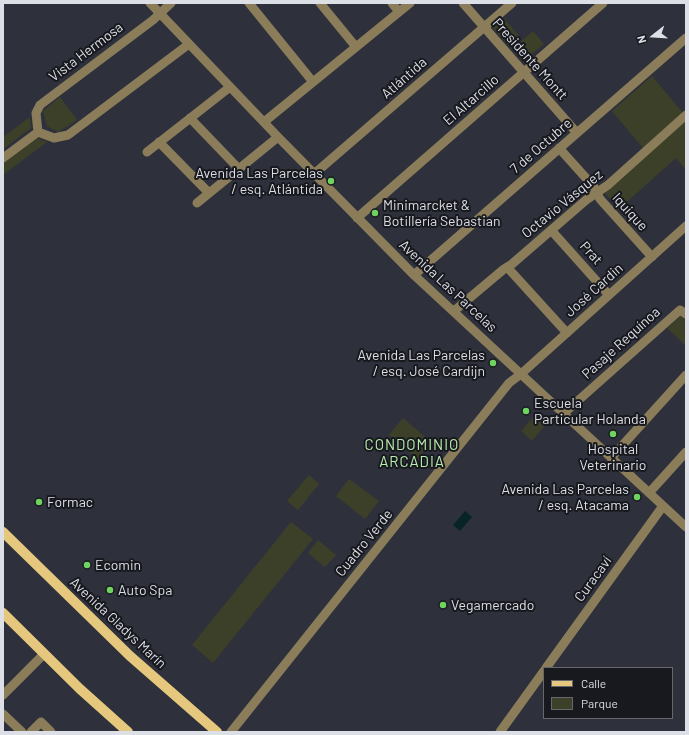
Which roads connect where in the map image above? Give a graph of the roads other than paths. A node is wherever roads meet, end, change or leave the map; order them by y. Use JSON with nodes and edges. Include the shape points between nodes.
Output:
{"nodes":[{"id":1,"x":150,"y":3,"type":"edge"},
{"id":2,"x":171,"y":3,"type":"edge"},
{"id":3,"x":249,"y":3,"type":"edge"},
{"id":4,"x":320,"y":3,"type":"edge"},
{"id":5,"x":392,"y":3,"type":"edge"},
{"id":6,"x":410,"y":3,"type":"edge"},
{"id":7,"x":463,"y":3,"type":"edge"},
{"id":8,"x":512,"y":3,"type":"edge"},
{"id":9,"x":603,"y":3,"type":"edge"},
{"id":10,"x":399,"y":12,"type":"junction"},
{"id":11,"x":160,"y":13,"type":"junction"},
{"id":12,"x":483,"y":28,"type":"junction"},
{"id":13,"x":686,"y":38,"type":"edge"},
{"id":14,"x":189,"y":44,"type":"junction"},
{"id":15,"x":356,"y":47,"type":"junction"},
{"id":16,"x":523,"y":73,"type":"junction"},
{"id":17,"x":313,"y":82,"type":"junction"},
{"id":18,"x":230,"y":87,"type":"junction"},
{"id":19,"x":686,"y":115,"type":"edge"},
{"id":20,"x":36,"y":116,"type":"junction"},
{"id":21,"x":190,"y":118,"type":"junction"},
{"id":22,"x":264,"y":122,"type":"junction"},
{"id":23,"x":38,"y":132,"type":"junction"},
{"id":24,"x":576,"y":133,"type":"junction"},
{"id":25,"x":50,"y":137,"type":"junction"},
{"id":26,"x":278,"y":137,"type":"junction"},
{"id":27,"x":159,"y":142,"type":"junction"},
{"id":28,"x":559,"y":148,"type":"junction"},
{"id":29,"x":147,"y":152,"type":"dead end"},
{"id":30,"x":3,"y":158,"type":"edge"},
{"id":31,"x":239,"y":169,"type":"junction"},
{"id":32,"x":314,"y":174,"type":"junction"},
{"id":33,"x":596,"y":193,"type":"junction"},
{"id":34,"x":209,"y":194,"type":"junction"},
{"id":35,"x":197,"y":203,"type":"dead end"},
{"id":36,"x":357,"y":218,"type":"junction"},
{"id":37,"x":686,"y":226,"type":"edge"},
{"id":38,"x":551,"y":230,"type":"junction"},
{"id":39,"x":652,"y":257,"type":"junction"},
{"id":40,"x":507,"y":267,"type":"junction"},
{"id":41,"x":414,"y":275,"type":"junction"},
{"id":42,"x":609,"y":295,"type":"junction"},
{"id":43,"x":454,"y":311,"type":"junction"},
{"id":44,"x":683,"y":312,"type":"edge"},
{"id":45,"x":567,"y":333,"type":"junction"},
{"id":46,"x":522,"y":374,"type":"junction"},
{"id":47,"x":686,"y":375,"type":"edge"},
{"id":48,"x":563,"y":414,"type":"junction"},
{"id":49,"x":686,"y":452,"type":"edge"},
{"id":50,"x":611,"y":458,"type":"junction"},
{"id":51,"x":649,"y":493,"type":"junction"},
{"id":52,"x":663,"y":506,"type":"junction"},
{"id":53,"x":686,"y":527,"type":"edge"},
{"id":54,"x":5,"y":536,"type":"edge"},
{"id":55,"x":3,"y":613,"type":"edge"},
{"id":56,"x":44,"y":654,"type":"junction"},
{"id":57,"x":547,"y":667,"type":"edge"},
{"id":58,"x":543,"y":672,"type":"edge"},
{"id":59,"x":3,"y":695,"type":"edge"},
{"id":60,"x":3,"y":714,"type":"edge"},
{"id":61,"x":22,"y":732,"type":"edge"},
{"id":62,"x":32,"y":732,"type":"edge"},
{"id":63,"x":51,"y":732,"type":"edge"},
{"id":64,"x":128,"y":732,"type":"edge"},
{"id":65,"x":217,"y":732,"type":"edge"},
{"id":66,"x":231,"y":732,"type":"edge"},
{"id":67,"x":500,"y":732,"type":"edge"}],
"edges":[{"from":1,"to":11,"type":"street","name":"Avenida Las Parcelas"},
{"from":2,"to":11,"type":"street","name":"Vista Hermosa"},
{"from":3,"to":17,"type":"street"},
{"from":4,"to":15,"type":"street"},
{"from":5,"to":10,"type":"street"},
{"from":6,"to":10,"type":"street"},
{"from":7,"to":12,"type":"street","name":"Presidente Montt"},
{"from":8,"to":12,"type":"street","name":"Atlántida"},
{"from":9,"to":16,"type":"street","name":"El Altarcillo"},
{"from":10,"to":15,"type":"street"},
{"from":11,"to":14,"type":"street","name":"Avenida Las Parcelas"},
{"from":11,"to":20,"type":"street","name":"Vista Hermosa","via":[[40,105]]},
{"from":12,"to":16,"type":"street","name":"Presidente Montt"},
{"from":12,"to":32,"type":"street","name":"Atlántida"},
{"from":13,"to":24,"type":"street","name":"7 de Octubre"},
{"from":14,"to":18,"type":"street","name":"Avenida Las Parcelas"},
{"from":14,"to":25,"type":"street","via":[[68,135]]},
{"from":15,"to":17,"type":"street"},
{"from":16,"to":24,"type":"street","name":"Presidente Montt"},
{"from":16,"to":36,"type":"street","name":"El Altarcillo"},
{"from":17,"to":22,"type":"street"},
{"from":18,"to":21,"type":"street"},
{"from":18,"to":22,"type":"street","name":"Avenida Las Parcelas"},
{"from":19,"to":33,"type":"street","name":"Octavio Vásquez"},
{"from":20,"to":23,"type":"street"},
{"from":20,"to":25,"type":"street"},
{"from":21,"to":27,"type":"street"},
{"from":21,"to":31,"type":"street"},
{"from":22,"to":26,"type":"street","name":"Avenida Las Parcelas"},
{"from":23,"to":25,"type":"street"},
{"from":23,"to":30,"type":"street"},
{"from":24,"to":28,"type":"street","name":"7 de Octubre"},
{"from":26,"to":31,"type":"street"},
{"from":26,"to":32,"type":"street","name":"Avenida Las Parcelas"},
{"from":27,"to":29,"type":"street"},
{"from":27,"to":34,"type":"street"},
{"from":28,"to":33,"type":"street","name":"Iquique"},
{"from":28,"to":41,"type":"street","name":"7 de Octubre"},
{"from":31,"to":34,"type":"street"},
{"from":32,"to":36,"type":"street","name":"Avenida Las Parcelas"},
{"from":33,"to":38,"type":"street","name":"Octavio Vásquez"},
{"from":33,"to":39,"type":"street","name":"Iquique"},
{"from":34,"to":35,"type":"street"},
{"from":36,"to":41,"type":"street","name":"Avenida Las Parcelas"},
{"from":37,"to":39,"type":"street","name":"José Cardin"},
{"from":38,"to":40,"type":"street","name":"Octavio Vásquez"},
{"from":38,"to":42,"type":"street","name":"Prat"},
{"from":39,"to":42,"type":"street","name":"José Cardin"},
{"from":40,"to":43,"type":"street","name":"Octavio Vásquez"},
{"from":40,"to":45,"type":"street"},
{"from":41,"to":43,"type":"street","name":"Avenida Las Parcelas"},
{"from":42,"to":45,"type":"street","name":"José Cardin"},
{"from":43,"to":46,"type":"street","name":"Avenida Las Parcelas"},
{"from":44,"to":48,"type":"street","name":"Pasaje Requínoa"},
{"from":45,"to":46,"type":"street","name":"José Cardin"},
{"from":46,"to":48,"type":"street","name":"Avenida Las Parcelas"},
{"from":46,"to":66,"type":"street","name":"Cuadro Verde","via":[[509,383]]},
{"from":47,"to":50,"type":"street"},
{"from":48,"to":50,"type":"street","name":"Avenida Las Parcelas"},
{"from":49,"to":51,"type":"street"},
{"from":50,"to":51,"type":"street","name":"Avenida Las Parcelas"},
{"from":51,"to":52,"type":"street","name":"Avenida Las Parcelas"},
{"from":52,"to":53,"type":"street","name":"Avenida Las Parcelas"},
{"from":52,"to":57,"type":"street","name":"Curacaví"},
{"from":54,"to":65,"type":"main road","name":"Avenida Gladys Marín","via":[[130,656]]},
{"from":55,"to":56,"type":"main road"},
{"from":56,"to":59,"type":"street"},
{"from":56,"to":64,"type":"main road"},
{"from":58,"to":67,"type":"street"},
{"from":60,"to":61,"type":"street"},
{"from":62,"to":63,"type":"street","via":[[41,722]]}]}
